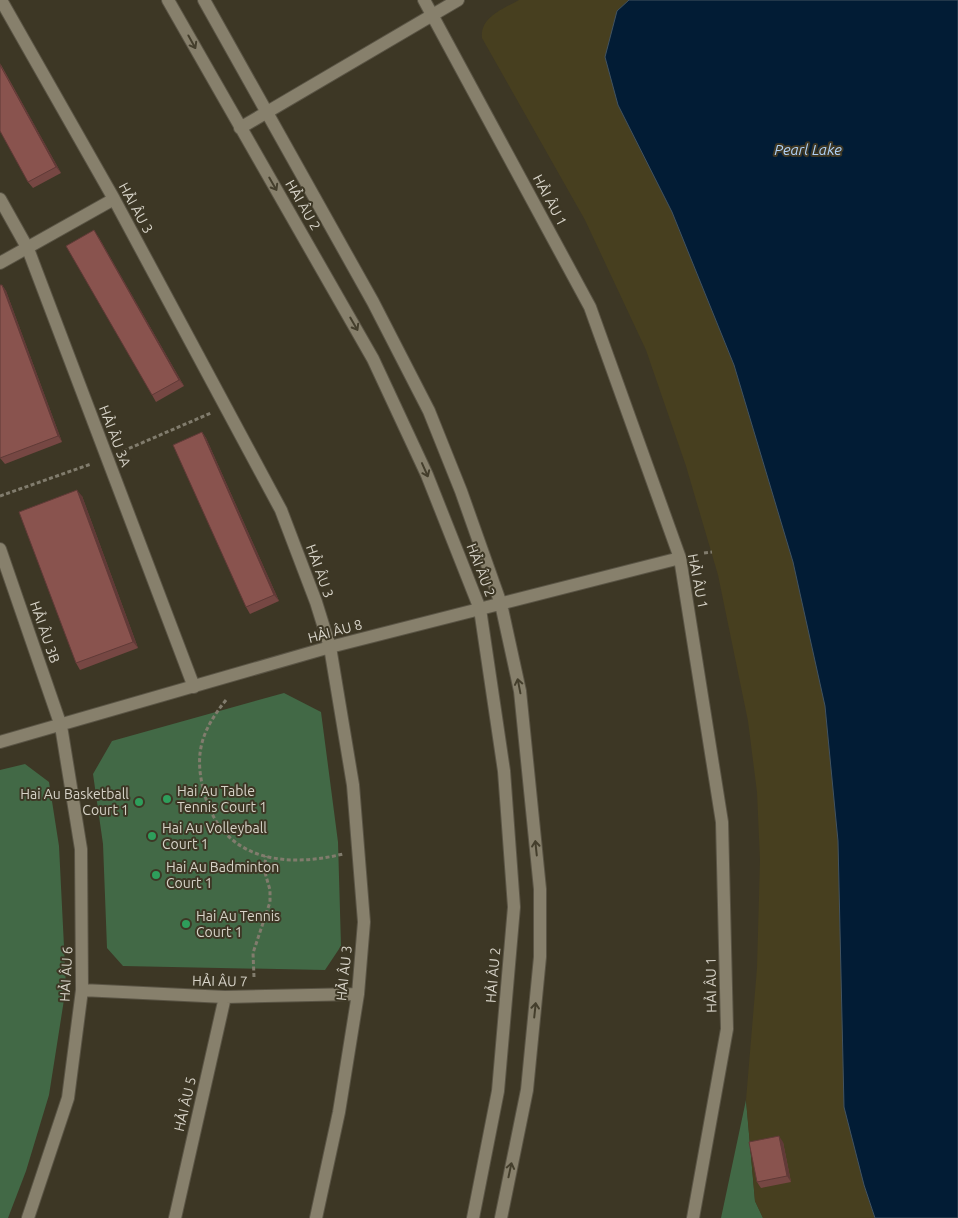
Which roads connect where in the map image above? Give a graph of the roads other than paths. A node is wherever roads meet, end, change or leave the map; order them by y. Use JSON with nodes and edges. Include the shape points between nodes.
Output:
{"nodes":[{"id":1,"x":0,"y":0,"type":"edge"},
{"id":2,"x":168,"y":0,"type":"edge"},
{"id":3,"x":204,"y":0,"type":"edge"},
{"id":4,"x":424,"y":0,"type":"edge"},
{"id":5,"x":458,"y":0,"type":"edge"},
{"id":6,"x":432,"y":15,"type":"junction"},
{"id":7,"x":268,"y":112,"type":"junction"},
{"id":8,"x":240,"y":128,"type":"junction"},
{"id":9,"x":114,"y":198,"type":"junction"},
{"id":10,"x":0,"y":199,"type":"edge"},
{"id":11,"x":28,"y":249,"type":"junction"},
{"id":12,"x":0,"y":263,"type":"edge"},
{"id":13,"x":0,"y":549,"type":"edge"},
{"id":14,"x":680,"y":558,"type":"junction"},
{"id":15,"x":501,"y":604,"type":"junction"},
{"id":16,"x":480,"y":609,"type":"junction"},
{"id":17,"x":330,"y":647,"type":"junction"},
{"id":18,"x":194,"y":687,"type":"junction"},
{"id":19,"x":61,"y":726,"type":"junction"},
{"id":20,"x":0,"y":742,"type":"edge"},
{"id":21,"x":82,"y":990,"type":"junction"},
{"id":22,"x":358,"y":994,"type":"junction"},
{"id":23,"x":225,"y":997,"type":"junction"},
{"id":24,"x":28,"y":1218,"type":"edge"},
{"id":25,"x":176,"y":1218,"type":"edge"},
{"id":26,"x":316,"y":1218,"type":"edge"},
{"id":27,"x":473,"y":1218,"type":"edge"},
{"id":28,"x":500,"y":1218,"type":"edge"},
{"id":29,"x":693,"y":1218,"type":"edge"}],
"edges":[{"from":1,"to":9,"type":"street","name":"HẢI ÂU 3"},
{"from":2,"to":8,"type":"street","name":"HẢI ÂU 2","one_way":true},
{"from":3,"to":7,"type":"street","name":"HẢI ÂU 2"},
{"from":4,"to":6,"type":"street","name":"HẢI ÂU 1"},
{"from":5,"to":6,"type":"street"},
{"from":6,"to":7,"type":"street"},
{"from":6,"to":14,"type":"street","name":"HẢI ÂU 1","via":[[590,307]]},
{"from":7,"to":8,"type":"street"},
{"from":7,"to":15,"type":"street","name":"HẢI ÂU 2","via":[[429,411]]},
{"from":8,"to":16,"type":"street","name":"HẢI ÂU 2","one_way":true,"via":[[373,358],[427,475]]},
{"from":9,"to":11,"type":"street"},
{"from":9,"to":17,"type":"street","name":"HẢI ÂU 3","via":[[280,510]]},
{"from":10,"to":11,"type":"street","name":"HẢI ÂU 3A"},
{"from":11,"to":12,"type":"street"},
{"from":11,"to":18,"type":"street","name":"HẢI ÂU 3A"},
{"from":13,"to":19,"type":"street","name":"HẢI ÂU 3B"},
{"from":14,"to":15,"type":"street","name":"HẢI ÂU 8"},
{"from":14,"to":29,"type":"street","name":"HẢI ÂU 1","via":[[722,822],[727,1029]]},
{"from":15,"to":16,"type":"street","name":"HẢI ÂU 8"},
{"from":28,"to":15,"type":"street","name":"HẢI ÂU 2","one_way":true,"via":[[527,1090],[540,957],[540,889],[520,691]]},
{"from":16,"to":17,"type":"street","name":"HẢI ÂU 8"},
{"from":16,"to":27,"type":"street","name":"HẢI ÂU 2","via":[[504,771],[514,907],[498,1091]]},
{"from":17,"to":18,"type":"street","name":"HẢI ÂU 8"},
{"from":17,"to":22,"type":"street","name":"HẢI ÂU 3","via":[[353,785],[364,922]]},
{"from":18,"to":19,"type":"street","name":"HẢI ÂU 8"},
{"from":19,"to":20,"type":"street","name":"HẢI ÂU 8"},
{"from":19,"to":21,"type":"street","name":"HẢI ÂU 6","via":[[81,849]]},
{"from":21,"to":23,"type":"street","name":"HẢI ÂU 7"},
{"from":21,"to":24,"type":"street","name":"HẢI ÂU 6","via":[[68,1098]]},
{"from":22,"to":23,"type":"street","name":"HẢI ÂU 7"},
{"from":22,"to":26,"type":"street","name":"HẢI ÂU 3","via":[[339,1112]]},
{"from":23,"to":25,"type":"street","name":"HẢI ÂU 5"}]}
